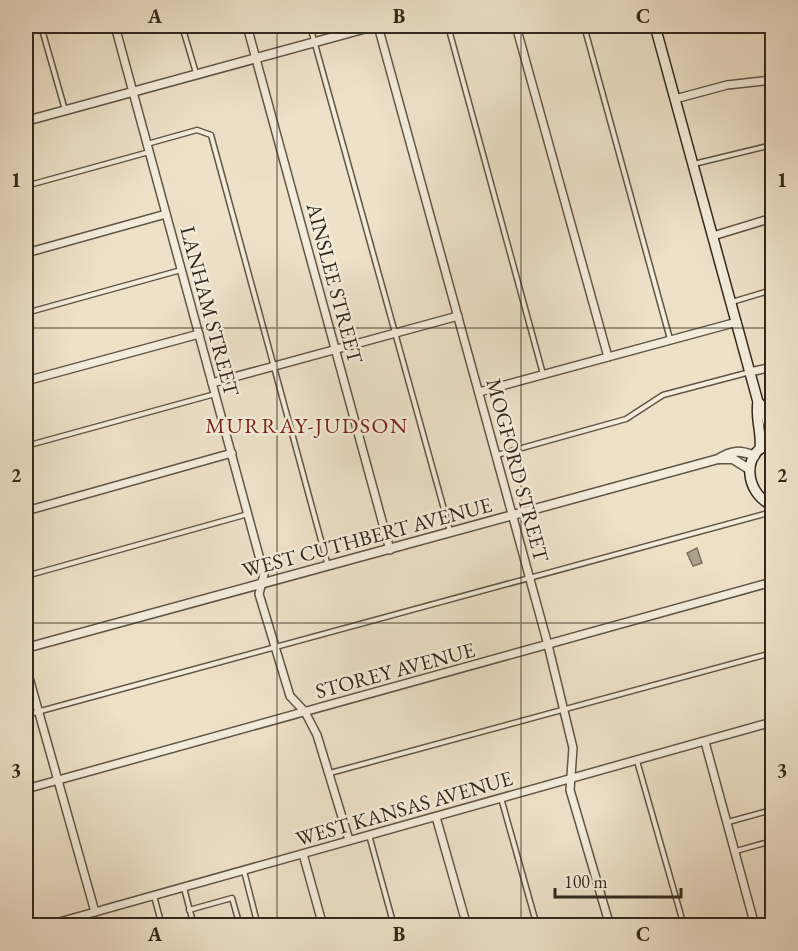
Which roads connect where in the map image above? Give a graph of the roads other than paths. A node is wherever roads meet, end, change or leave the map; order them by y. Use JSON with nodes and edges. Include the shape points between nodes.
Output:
{"nodes":[{"id":1,"x":40,"y":26,"type":"edge"},
{"id":2,"x":115,"y":26,"type":"edge"},
{"id":3,"x":182,"y":26,"type":"edge"},
{"id":4,"x":247,"y":26,"type":"edge"},
{"id":5,"x":310,"y":26,"type":"edge"},
{"id":6,"x":376,"y":26,"type":"edge"},
{"id":7,"x":448,"y":26,"type":"edge"},
{"id":8,"x":516,"y":26,"type":"edge"},
{"id":9,"x":584,"y":26,"type":"edge"},
{"id":10,"x":679,"y":26,"type":"edge"},
{"id":11,"x":656,"y":28,"type":"edge"},
{"id":12,"x":314,"y":42,"type":"junction"},
{"id":13,"x":256,"y":58,"type":"junction"},
{"id":14,"x":196,"y":74,"type":"junction"},
{"id":15,"x":772,"y":80,"type":"edge"},
{"id":16,"x":132,"y":92,"type":"junction"},
{"id":17,"x":675,"y":99,"type":"junction"},
{"id":18,"x":65,"y":110,"type":"junction"},
{"id":19,"x":26,"y":121,"type":"edge"},
{"id":20,"x":772,"y":145,"type":"edge"},
{"id":21,"x":148,"y":148,"type":"junction"},
{"id":22,"x":693,"y":164,"type":"junction"},
{"id":23,"x":26,"y":186,"type":"edge"},
{"id":24,"x":166,"y":214,"type":"junction"},
{"id":25,"x":772,"y":218,"type":"edge"},
{"id":26,"x":713,"y":236,"type":"junction"},
{"id":27,"x":26,"y":253,"type":"edge"},
{"id":28,"x":181,"y":270,"type":"junction"},
{"id":29,"x":772,"y":290,"type":"edge"},
{"id":30,"x":731,"y":302,"type":"junction"},
{"id":31,"x":26,"y":313,"type":"edge"},
{"id":32,"x":458,"y":316,"type":"junction"},
{"id":33,"x":737,"y":322,"type":"junction"},
{"id":34,"x":395,"y":333,"type":"junction"},
{"id":35,"x":199,"y":334,"type":"junction"},
{"id":36,"x":670,"y":340,"type":"junction"},
{"id":37,"x":336,"y":349,"type":"junction"},
{"id":38,"x":608,"y":357,"type":"junction"},
{"id":39,"x":274,"y":366,"type":"junction"},
{"id":40,"x":772,"y":367,"type":"edge"},
{"id":41,"x":750,"y":372,"type":"junction"},
{"id":42,"x":543,"y":374,"type":"junction"},
{"id":43,"x":26,"y":381,"type":"edge"},
{"id":44,"x":212,"y":383,"type":"junction"},
{"id":45,"x":479,"y":392,"type":"junction"},
{"id":46,"x":215,"y":394,"type":"junction"},
{"id":47,"x":758,"y":402,"type":"junction"},
{"id":48,"x":772,"y":438,"type":"edge"},
{"id":49,"x":772,"y":443,"type":"edge"},
{"id":50,"x":26,"y":446,"type":"edge"},
{"id":51,"x":758,"y":452,"type":"junction"},
{"id":52,"x":232,"y":453,"type":"junction"},
{"id":53,"x":496,"y":456,"type":"junction"},
{"id":54,"x":718,"y":459,"type":"junction"},
{"id":55,"x":749,"y":469,"type":"junction"},
{"id":56,"x":770,"y":509,"type":"edge"},
{"id":57,"x":26,"y":511,"type":"edge"},
{"id":58,"x":248,"y":513,"type":"junction"},
{"id":59,"x":513,"y":516,"type":"junction"},
{"id":60,"x":450,"y":533,"type":"junction"},
{"id":61,"x":390,"y":550,"type":"junction"},
{"id":62,"x":328,"y":566,"type":"junction"},
{"id":63,"x":26,"y":576,"type":"edge"},
{"id":64,"x":530,"y":578,"type":"junction"},
{"id":65,"x":772,"y":582,"type":"edge"},
{"id":66,"x":262,"y":585,"type":"junction"},
{"id":67,"x":548,"y":645,"type":"junction"},
{"id":68,"x":26,"y":648,"type":"edge"},
{"id":69,"x":274,"y":648,"type":"junction"},
{"id":70,"x":772,"y":653,"type":"edge"},
{"id":71,"x":26,"y":667,"type":"edge"},
{"id":72,"x":564,"y":710,"type":"junction"},
{"id":73,"x":38,"y":711,"type":"junction"},
{"id":74,"x":305,"y":712,"type":"junction"},
{"id":75,"x":26,"y":715,"type":"edge"},
{"id":76,"x":771,"y":723,"type":"edge"},
{"id":77,"x":772,"y":735,"type":"edge"},
{"id":78,"x":705,"y":742,"type":"junction"},
{"id":79,"x":637,"y":761,"type":"junction"},
{"id":80,"x":330,"y":773,"type":"junction"},
{"id":81,"x":571,"y":779,"type":"junction"},
{"id":82,"x":57,"y":780,"type":"junction"},
{"id":83,"x":26,"y":789,"type":"edge"},
{"id":84,"x":501,"y":798,"type":"junction"},
{"id":85,"x":772,"y":810,"type":"edge"},
{"id":86,"x":436,"y":817,"type":"junction"},
{"id":87,"x":727,"y":822,"type":"junction"},
{"id":88,"x":369,"y":835,"type":"junction"},
{"id":89,"x":349,"y":840,"type":"junction"},
{"id":90,"x":772,"y":842,"type":"edge"},
{"id":91,"x":735,"y":852,"type":"junction"},
{"id":92,"x":303,"y":854,"type":"junction"},
{"id":93,"x":243,"y":870,"type":"junction"},
{"id":94,"x":183,"y":887,"type":"junction"},
{"id":95,"x":154,"y":895,"type":"junction"},
{"id":96,"x":189,"y":910,"type":"junction"},
{"id":97,"x":95,"y":912,"type":"junction"},
{"id":98,"x":75,"y":917,"type":"junction"},
{"id":99,"x":45,"y":926,"type":"edge"},
{"id":100,"x":78,"y":926,"type":"edge"},
{"id":101,"x":162,"y":926,"type":"edge"},
{"id":102,"x":194,"y":926,"type":"edge"},
{"id":103,"x":240,"y":926,"type":"edge"},
{"id":104,"x":258,"y":926,"type":"edge"},
{"id":105,"x":323,"y":926,"type":"edge"},
{"id":106,"x":394,"y":926,"type":"edge"},
{"id":107,"x":467,"y":926,"type":"edge"},
{"id":108,"x":537,"y":926,"type":"edge"},
{"id":109,"x":610,"y":926,"type":"edge"},
{"id":110,"x":684,"y":926,"type":"edge"},
{"id":111,"x":755,"y":926,"type":"edge"}],
"edges":[{"from":1,"to":18,"type":"lane"},
{"from":2,"to":16,"type":"street","name":"LANHAM STREET"},
{"from":3,"to":14,"type":"lane"},
{"from":4,"to":13,"type":"street","name":"AINSLEE STREET"},
{"from":5,"to":12,"type":"lane"},
{"from":6,"to":12,"type":"street"},
{"from":6,"to":32,"type":"street","name":"MOGFORD STREET"},
{"from":7,"to":42,"type":"lane"},
{"from":8,"to":38,"type":"street"},
{"from":9,"to":36,"type":"lane"},
{"from":10,"to":11,"type":"lane"},
{"from":11,"to":17,"type":"main road"},
{"from":12,"to":13,"type":"street"},
{"from":12,"to":34,"type":"lane"},
{"from":13,"to":14,"type":"street"},
{"from":13,"to":37,"type":"street","name":"AINSLEE STREET"},
{"from":14,"to":16,"type":"street"},
{"from":15,"to":17,"type":"street","via":[[727,85]]},
{"from":16,"to":18,"type":"street"},
{"from":16,"to":21,"type":"street","name":"LANHAM STREET"},
{"from":17,"to":22,"type":"main road"},
{"from":18,"to":19,"type":"street"},
{"from":20,"to":22,"type":"lane"},
{"from":21,"to":23,"type":"lane"},
{"from":21,"to":24,"type":"street","name":"LANHAM STREET"},
{"from":21,"to":39,"type":"lane","via":[[197,130],[211,135]]},
{"from":22,"to":26,"type":"main road"},
{"from":24,"to":27,"type":"street"},
{"from":24,"to":28,"type":"street","name":"LANHAM STREET"},
{"from":25,"to":26,"type":"street"},
{"from":26,"to":30,"type":"main road"},
{"from":28,"to":31,"type":"lane"},
{"from":28,"to":35,"type":"street","name":"LANHAM STREET"},
{"from":29,"to":30,"type":"lane"},
{"from":30,"to":33,"type":"main road"},
{"from":32,"to":34,"type":"street"},
{"from":32,"to":45,"type":"street","name":"MOGFORD STREET"},
{"from":33,"to":36,"type":"street"},
{"from":33,"to":41,"type":"main road"},
{"from":34,"to":37,"type":"street"},
{"from":34,"to":60,"type":"lane"},
{"from":35,"to":43,"type":"street"},
{"from":35,"to":44,"type":"street","name":"LANHAM STREET"},
{"from":36,"to":38,"type":"street"},
{"from":37,"to":39,"type":"street"},
{"from":37,"to":61,"type":"street","name":"AINSLEE STREET"},
{"from":38,"to":42,"type":"street"},
{"from":39,"to":44,"type":"street"},
{"from":39,"to":62,"type":"lane"},
{"from":40,"to":41,"type":"street"},
{"from":41,"to":47,"type":"main road"},
{"from":41,"to":53,"type":"lane","via":[[663,395],[626,419]]},
{"from":42,"to":45,"type":"street"},
{"from":44,"to":46,"type":"street","name":"LANHAM STREET"},
{"from":45,"to":53,"type":"street","name":"MOGFORD STREET"},
{"from":46,"to":50,"type":"lane"},
{"from":46,"to":52,"type":"street","name":"LANHAM STREET"},
{"from":47,"to":48,"type":"main road","via":[[764,408]]},
{"from":47,"to":51,"type":"main road"},
{"from":49,"to":51,"type":"main road"},
{"from":51,"to":54,"type":"street","name":"WEST CUTHBERT AVENUE","via":[[730,452]]},
{"from":51,"to":55,"type":"main road"},
{"from":52,"to":57,"type":"street"},
{"from":52,"to":58,"type":"street","name":"LANHAM STREET"},
{"from":53,"to":59,"type":"street","name":"MOGFORD STREET"},
{"from":54,"to":55,"type":"street","via":[[733,459]]},
{"from":54,"to":59,"type":"street","name":"WEST CUTHBERT AVENUE"},
{"from":55,"to":56,"type":"main road","via":[[752,486]]},
{"from":56,"to":64,"type":"lane"},
{"from":58,"to":63,"type":"lane"},
{"from":58,"to":66,"type":"street","name":"LANHAM STREET","via":[[264,574]]},
{"from":59,"to":60,"type":"street","name":"WEST CUTHBERT AVENUE"},
{"from":59,"to":64,"type":"street","name":"MOGFORD STREET"},
{"from":60,"to":61,"type":"street","name":"WEST CUTHBERT AVENUE"},
{"from":61,"to":62,"type":"street","name":"WEST CUTHBERT AVENUE"},
{"from":62,"to":66,"type":"street","name":"WEST CUTHBERT AVENUE"},
{"from":64,"to":67,"type":"street","name":"MOGFORD STREET"},
{"from":64,"to":69,"type":"lane"},
{"from":65,"to":67,"type":"street","name":"STOREY AVENUE"},
{"from":66,"to":68,"type":"street","name":"WEST CUTHBERT AVENUE"},
{"from":66,"to":69,"type":"street","name":"LANHAM STREET","via":[[259,594]]},
{"from":67,"to":72,"type":"street","name":"MOGFORD STREET"},
{"from":67,"to":74,"type":"street","name":"STOREY AVENUE"},
{"from":69,"to":73,"type":"lane"},
{"from":69,"to":74,"type":"street","name":"LANHAM STREET","via":[[290,696]]},
{"from":70,"to":72,"type":"lane"},
{"from":71,"to":73,"type":"street"},
{"from":72,"to":80,"type":"lane"},
{"from":72,"to":81,"type":"street","name":"MOGFORD STREET","via":[[573,748]]},
{"from":73,"to":75,"type":"lane"},
{"from":73,"to":82,"type":"street"},
{"from":74,"to":80,"type":"street","name":"LANHAM STREET"},
{"from":74,"to":82,"type":"street","name":"STOREY AVENUE"},
{"from":76,"to":77,"type":"lane"},
{"from":76,"to":78,"type":"street","name":"WEST KANSAS AVENUE"},
{"from":78,"to":79,"type":"street","name":"WEST KANSAS AVENUE"},
{"from":78,"to":87,"type":"street"},
{"from":79,"to":81,"type":"street","name":"WEST KANSAS AVENUE"},
{"from":79,"to":110,"type":"lane"},
{"from":80,"to":89,"type":"street","name":"LANHAM STREET"},
{"from":81,"to":84,"type":"street","name":"WEST KANSAS AVENUE"},
{"from":81,"to":109,"type":"street","name":"MOGFORD STREET","via":[[570,790]]},
{"from":82,"to":83,"type":"street","name":"STOREY AVENUE"},
{"from":82,"to":97,"type":"street"},
{"from":84,"to":86,"type":"street","name":"WEST KANSAS AVENUE"},
{"from":84,"to":108,"type":"lane"},
{"from":85,"to":87,"type":"lane"},
{"from":86,"to":88,"type":"street","name":"WEST KANSAS AVENUE"},
{"from":86,"to":107,"type":"street"},
{"from":87,"to":91,"type":"street"},
{"from":88,"to":89,"type":"street","name":"WEST KANSAS AVENUE"},
{"from":88,"to":106,"type":"lane"},
{"from":89,"to":92,"type":"street","name":"WEST KANSAS AVENUE"},
{"from":90,"to":91,"type":"lane"},
{"from":91,"to":111,"type":"street"},
{"from":92,"to":93,"type":"street","name":"WEST KANSAS AVENUE"},
{"from":92,"to":105,"type":"street"},
{"from":93,"to":94,"type":"street","name":"WEST KANSAS AVENUE"},
{"from":93,"to":104,"type":"lane"},
{"from":94,"to":95,"type":"street","name":"WEST KANSAS AVENUE"},
{"from":94,"to":96,"type":"lane"},
{"from":95,"to":97,"type":"street","name":"WEST KANSAS AVENUE"},
{"from":95,"to":101,"type":"lane"},
{"from":96,"to":102,"type":"lane"},
{"from":96,"to":103,"type":"lane","via":[[232,898]]},
{"from":97,"to":98,"type":"street","name":"WEST KANSAS AVENUE"},
{"from":98,"to":99,"type":"street","name":"WEST KANSAS AVENUE"},
{"from":98,"to":100,"type":"lane"}]}
